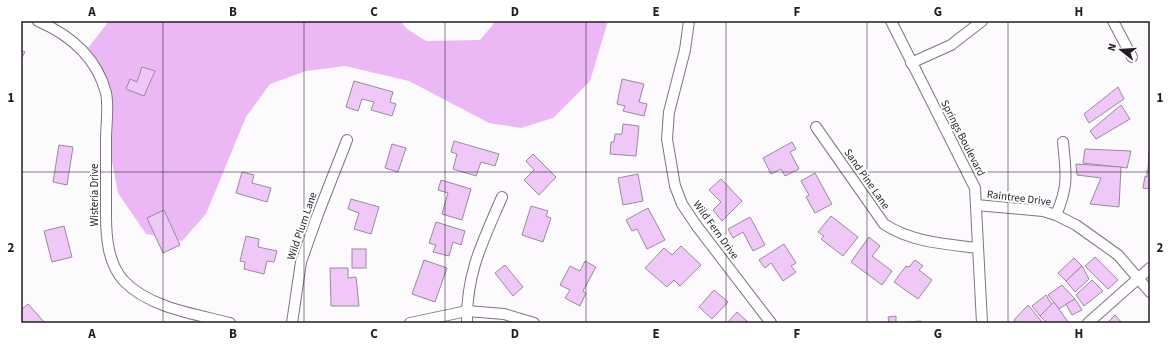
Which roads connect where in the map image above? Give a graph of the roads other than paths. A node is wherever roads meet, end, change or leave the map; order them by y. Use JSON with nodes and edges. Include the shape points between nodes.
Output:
{"nodes":[{"id":1,"x":38,"y":21,"type":"edge"},
{"id":2,"x":689,"y":21,"type":"edge"},
{"id":3,"x":891,"y":21,"type":"edge"},
{"id":4,"x":982,"y":21,"type":"edge"},
{"id":5,"x":1113,"y":21,"type":"edge"},
{"id":6,"x":1132,"y":57,"type":"dead end"},
{"id":7,"x":911,"y":63,"type":"junction"},
{"id":8,"x":816,"y":127,"type":"dead end"},
{"id":9,"x":347,"y":140,"type":"dead end"},
{"id":10,"x":1063,"y":142,"type":"dead end"},
{"id":11,"x":502,"y":197,"type":"dead end"},
{"id":12,"x":976,"y":205,"type":"junction"},
{"id":13,"x":1056,"y":215,"type":"junction"},
{"id":14,"x":977,"y":248,"type":"junction"},
{"id":15,"x":1150,"y":268,"type":"edge"},
{"id":16,"x":1138,"y":279,"type":"junction"},
{"id":17,"x":1150,"y":292,"type":"edge"},
{"id":18,"x":467,"y":311,"type":"junction"},
{"id":19,"x":230,"y":323,"type":"edge"},
{"id":20,"x":292,"y":323,"type":"edge"},
{"id":21,"x":410,"y":323,"type":"edge"},
{"id":22,"x":467,"y":323,"type":"edge"},
{"id":23,"x":534,"y":323,"type":"edge"},
{"id":24,"x":771,"y":323,"type":"edge"},
{"id":25,"x":982,"y":323,"type":"edge"},
{"id":26,"x":1088,"y":323,"type":"edge"}],
"edges":[{"from":1,"to":19,"type":"street","name":"Wisteria Drive","via":[[70,38],[84,53],[98,71],[106,94],[106,232],[109,250],[123,280],[151,300]]},
{"from":2,"to":24,"type":"street","name":"Wild Fern Drive","via":[[685,50],[669,112],[667,139],[675,186],[682,204],[696,225]]},
{"from":3,"to":7,"type":"street","name":"Springs Boulevard"},
{"from":4,"to":7,"type":"street","via":[[951,45]]},
{"from":5,"to":6,"type":"street"},
{"from":7,"to":12,"type":"street","name":"Springs Boulevard","via":[[975,188]]},
{"from":8,"to":14,"type":"street","name":"Sand Pine Lane","via":[[884,224],[896,231],[938,244]]},
{"from":9,"to":20,"type":"street","name":"Wild Plum Lane","via":[[301,262]]},
{"from":10,"to":13,"type":"street","via":[[1066,183]]},
{"from":11,"to":18,"type":"street","via":[[476,256],[470,278]]},
{"from":12,"to":13,"type":"street","name":"Raintree Drive","via":[[1043,211]]},
{"from":12,"to":14,"type":"street","name":"Springs Boulevard"},
{"from":13,"to":16,"type":"street","name":"Raintree Drive","via":[[1091,235],[1118,255]]},
{"from":14,"to":25,"type":"street","name":"Springs Boulevard"},
{"from":15,"to":16,"type":"street"},
{"from":16,"to":17,"type":"street","name":"Raintree Drive"},
{"from":16,"to":26,"type":"street"},
{"from":18,"to":21,"type":"street"},
{"from":18,"to":22,"type":"street"},
{"from":18,"to":23,"type":"street","via":[[504,314]]}]}
